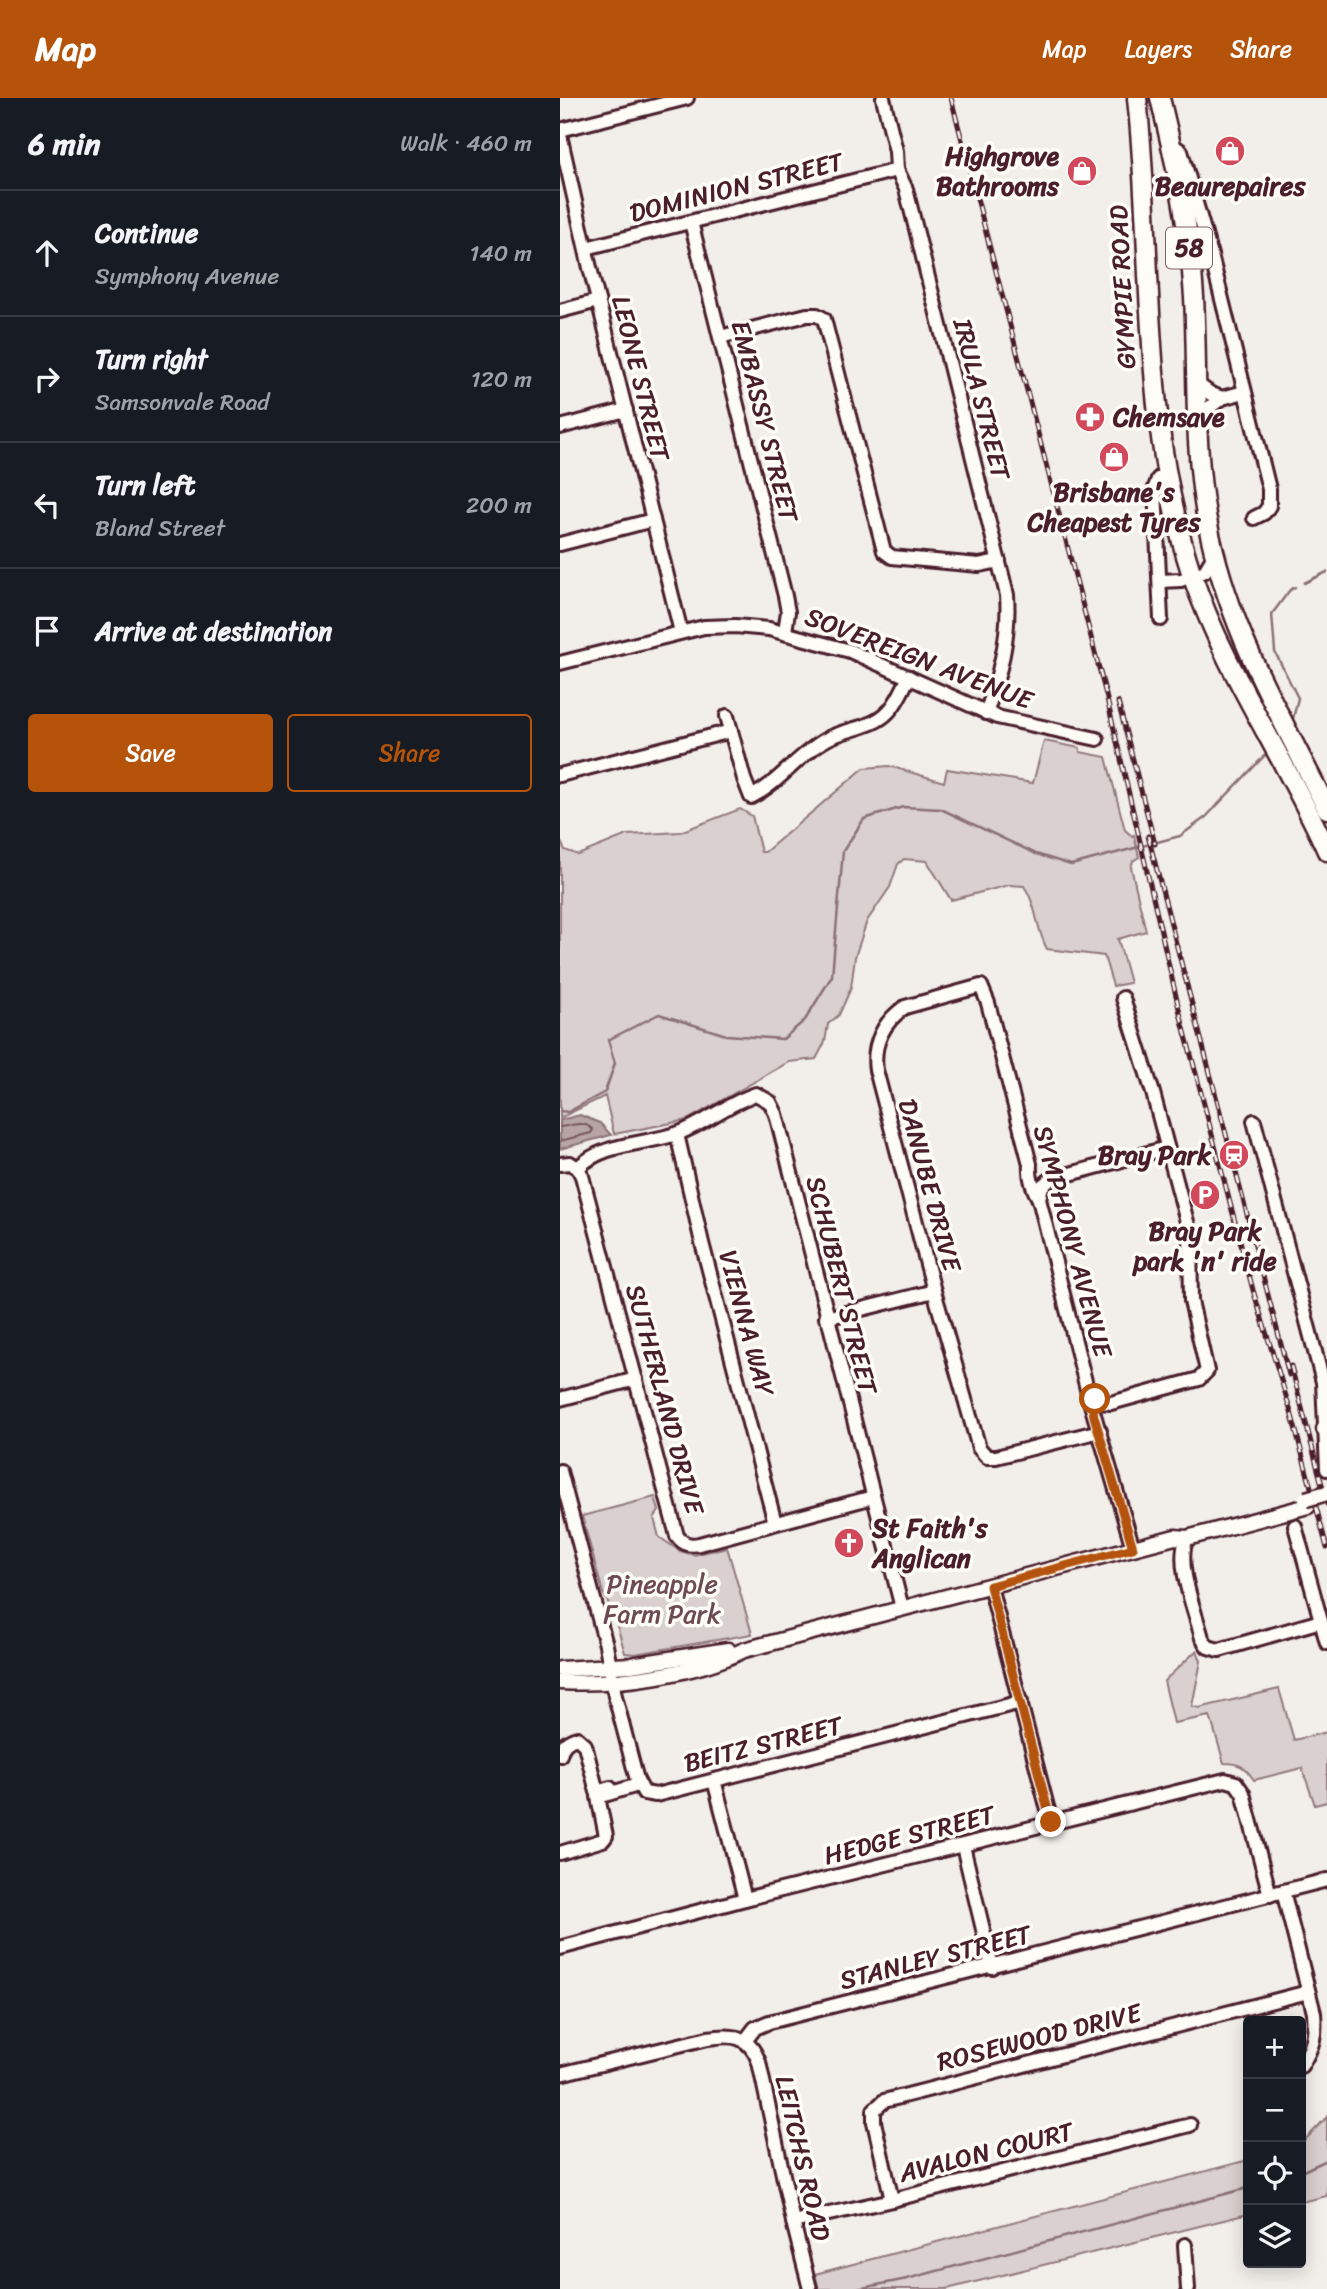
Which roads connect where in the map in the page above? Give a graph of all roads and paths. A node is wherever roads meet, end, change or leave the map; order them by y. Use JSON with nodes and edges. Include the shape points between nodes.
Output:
{"nodes":[{"id":1,"x":687,"y":98,"type":"edge"},
{"id":2,"x":883,"y":98,"type":"edge"},
{"id":3,"x":1137,"y":98,"type":"edge"},
{"id":4,"x":1160,"y":98,"type":"edge"},
{"id":5,"x":664,"y":101,"type":"edge"},
{"id":6,"x":560,"y":132,"type":"edge"},
{"id":7,"x":1176,"y":152,"type":"junction"},
{"id":8,"x":1141,"y":165,"type":"junction"},
{"id":9,"x":897,"y":170,"type":"junction"},
{"id":10,"x":691,"y":222,"type":"junction"},
{"id":11,"x":586,"y":248,"type":"junction"},
{"id":12,"x":598,"y":301,"type":"junction"},
{"id":13,"x":560,"y":311,"type":"edge"},
{"id":14,"x":720,"y":337,"type":"junction"},
{"id":15,"x":1197,"y":384,"type":"junction"},
{"id":16,"x":1244,"y":392,"type":"junction"},
{"id":17,"x":1222,"y":398,"type":"junction"},
{"id":18,"x":626,"y":410,"type":"junction"},
{"id":19,"x":1198,"y":416,"type":"junction"},
{"id":20,"x":560,"y":427,"type":"edge"},
{"id":21,"x":1166,"y":473,"type":"junction"},
{"id":22,"x":1254,"y":518,"type":"dead end"},
{"id":23,"x":653,"y":520,"type":"junction"},
{"id":24,"x":560,"y":544,"type":"edge"},
{"id":25,"x":1215,"y":554,"type":"junction"},
{"id":26,"x":999,"y":561,"type":"junction"},
{"id":27,"x":1192,"y":576,"type":"junction"},
{"id":28,"x":1160,"y":581,"type":"junction"},
{"id":29,"x":1161,"y":619,"type":"dead end"},
{"id":30,"x":785,"y":631,"type":"junction"},
{"id":31,"x":681,"y":632,"type":"junction"},
{"id":32,"x":560,"y":663,"type":"edge"},
{"id":33,"x":909,"y":677,"type":"junction"},
{"id":34,"x":986,"y":713,"type":"junction"},
{"id":35,"x":727,"y":716,"type":"dead end"},
{"id":36,"x":730,"y":731,"type":"junction"},
{"id":37,"x":1097,"y":739,"type":"dead end"},
{"id":38,"x":1308,"y":771,"type":"junction"},
{"id":39,"x":560,"y":775,"type":"edge"},
{"id":40,"x":1294,"y":784,"type":"junction"},
{"id":41,"x":1327,"y":809,"type":"edge"},
{"id":42,"x":1327,"y":851,"type":"edge"},
{"id":43,"x":981,"y":986,"type":"joint"},
{"id":44,"x":1123,"y":998,"type":"dead end"},
{"id":45,"x":1254,"y":1121,"type":"dead end"},
{"id":46,"x":677,"y":1134,"type":"junction"},
{"id":47,"x":1167,"y":1148,"type":"junction"},
{"id":48,"x":560,"y":1164,"type":"edge"},
{"id":49,"x":1030,"y":1164,"type":"junction"},
{"id":50,"x":578,"y":1168,"type":"junction"},
{"id":51,"x":1051,"y":1179,"type":"junction"},
{"id":52,"x":1039,"y":1199,"type":"junction"},
{"id":53,"x":934,"y":1291,"type":"junction"},
{"id":54,"x":826,"y":1318,"type":"junction"},
{"id":55,"x":636,"y":1379,"type":"junction"},
{"id":56,"x":1090,"y":1394,"type":"junction"},
{"id":57,"x":560,"y":1399,"type":"edge"},
{"id":58,"x":1111,"y":1403,"type":"junction"},
{"id":59,"x":1099,"y":1427,"type":"junction"},
{"id":60,"x":1326,"y":1429,"type":"edge"},
{"id":61,"x":1327,"y":1469,"type":"edge"},
{"id":62,"x":560,"y":1471,"type":"edge"},
{"id":63,"x":1327,"y":1493,"type":"edge"},
{"id":64,"x":873,"y":1497,"type":"junction"},
{"id":65,"x":1327,"y":1501,"type":"edge"},
{"id":66,"x":1307,"y":1502,"type":"junction"},
{"id":67,"x":775,"y":1523,"type":"junction"},
{"id":68,"x":1295,"y":1526,"type":"dead end"},
{"id":69,"x":1174,"y":1539,"type":"junction"},
{"id":70,"x":1133,"y":1548,"type":"junction"},
{"id":71,"x":1182,"y":1560,"type":"junction"},
{"id":72,"x":990,"y":1586,"type":"junction"},
{"id":73,"x":902,"y":1608,"type":"junction"},
{"id":74,"x":1321,"y":1621,"type":"junction"},
{"id":75,"x":1327,"y":1643,"type":"edge"},
{"id":76,"x":744,"y":1650,"type":"junction"},
{"id":77,"x":610,"y":1667,"type":"junction"},
{"id":78,"x":560,"y":1669,"type":"edge"},
{"id":79,"x":560,"y":1682,"type":"edge"},
{"id":80,"x":612,"y":1682,"type":"junction"},
{"id":81,"x":1021,"y":1702,"type":"junction"},
{"id":82,"x":560,"y":1755,"type":"edge"},
{"id":83,"x":713,"y":1780,"type":"junction"},
{"id":84,"x":637,"y":1783,"type":"junction"},
{"id":85,"x":1051,"y":1822,"type":"junction"},
{"id":86,"x":962,"y":1846,"type":"junction"},
{"id":87,"x":560,"y":1853,"type":"edge"},
{"id":88,"x":1327,"y":1880,"type":"edge"},
{"id":89,"x":1283,"y":1891,"type":"junction"},
{"id":90,"x":1270,"y":1895,"type":"junction"},
{"id":91,"x":745,"y":1899,"type":"junction"},
{"id":92,"x":560,"y":1948,"type":"edge"},
{"id":93,"x":992,"y":1967,"type":"junction"},
{"id":94,"x":1308,"y":1992,"type":"junction"},
{"id":95,"x":745,"y":2041,"type":"junction"},
{"id":96,"x":1306,"y":2058,"type":"edge"},
{"id":97,"x":560,"y":2074,"type":"edge"},
{"id":98,"x":1190,"y":2124,"type":"dead end"},
{"id":99,"x":892,"y":2200,"type":"junction"},
{"id":100,"x":793,"y":2222,"type":"junction"},
{"id":101,"x":1185,"y":2245,"type":"dead end"},
{"id":102,"x":809,"y":2283,"type":"edge"},
{"id":103,"x":1188,"y":2289,"type":"edge"}],
"edges":[{"from":1,"to":5,"type":"street"},
{"from":2,"to":9,"type":"street","name":"IRULA STREET"},
{"from":3,"to":8,"type":"highway","name":"GYMPIE ROAD","number":"58"},
{"from":4,"to":7,"type":"highway","number":"58"},
{"from":5,"to":6,"type":"street"},
{"from":6,"to":11,"type":"street","name":"LEONE STREET"},
{"from":7,"to":8,"type":"highway","via":[[1159,154]]},
{"from":7,"to":15,"type":"highway","number":"58","via":[[1192,270]]},
{"from":7,"to":16,"type":"street","via":[[1200,216]]},
{"from":8,"to":21,"type":"highway","name":"GYMPIE ROAD","number":"58","via":[[1156,403]]},
{"from":9,"to":10,"type":"street","name":"DOMINION STREET"},
{"from":9,"to":26,"type":"street","name":"IRULA STREET","via":[[906,189]]},
{"from":10,"to":11,"type":"street","name":"DOMINION STREET"},
{"from":10,"to":14,"type":"street","name":"EMBASSY STREET"},
{"from":11,"to":12,"type":"street","name":"LEONE STREET"},
{"from":12,"to":13,"type":"street"},
{"from":12,"to":18,"type":"street","name":"LEONE STREET"},
{"from":14,"to":26,"type":"street","via":[[822,312],[884,551],[892,557],[979,565]]},
{"from":14,"to":30,"type":"street","name":"EMBASSY STREET","via":[[788,606]]},
{"from":15,"to":17,"type":"street"},
{"from":15,"to":19,"type":"highway","number":"58"},
{"from":16,"to":17,"type":"street"},
{"from":16,"to":22,"type":"street","via":[[1270,500],[1267,510]]},
{"from":17,"to":19,"type":"street"},
{"from":18,"to":20,"type":"street"},
{"from":18,"to":23,"type":"street","name":"LEONE STREET"},
{"from":19,"to":25,"type":"highway","number":"58","via":[[1203,489]]},
{"from":21,"to":27,"type":"highway","name":"GYMPIE ROAD","number":"58"},
{"from":21,"to":28,"type":"street","name":"GYMPIE ROAD","via":[[1155,488]]},
{"from":23,"to":24,"type":"street"},
{"from":23,"to":31,"type":"street","name":"LEONE STREET"},
{"from":25,"to":27,"type":"street","via":[[1207,569]]},
{"from":25,"to":38,"type":"highway","number":"58","via":[[1240,635]]},
{"from":26,"to":34,"type":"street","name":"IRULA STREET","via":[[1008,629]]},
{"from":27,"to":28,"type":"street"},
{"from":27,"to":40,"type":"highway","name":"GYMPIE ROAD","number":"58","via":[[1217,635]]},
{"from":28,"to":29,"type":"street","name":"GYMPIE ROAD"},
{"from":30,"to":31,"type":"street","name":"SOVEREIGN AVENUE","via":[[718,626]]},
{"from":30,"to":33,"type":"street","name":"SOVEREIGN AVENUE","via":[[850,651]]},
{"from":31,"to":32,"type":"street","name":"SOVEREIGN AVENUE"},
{"from":33,"to":34,"type":"street","name":"SOVEREIGN AVENUE"},
{"from":33,"to":36,"type":"street","via":[[891,710],[878,720],[826,739],[751,797]]},
{"from":34,"to":37,"type":"street","name":"SOVEREIGN AVENUE"},
{"from":35,"to":36,"type":"street"},
{"from":36,"to":39,"type":"street"},
{"from":38,"to":40,"type":"street","via":[[1299,774]]},
{"from":38,"to":41,"type":"highway","number":"58"},
{"from":40,"to":42,"type":"highway","name":"GYMPIE ROAD","number":"58"},
{"from":43,"to":49,"type":"street","name":"SYMPHONY AVENUE"},
{"from":43,"to":53,"type":"street","name":"DANUBE DRIVE","via":[[905,1007],[876,1043],[874,1057]]},
{"from":44,"to":47,"type":"street"},
{"from":45,"to":60,"type":"street","via":[[1320,1369]]},
{"from":46,"to":50,"type":"street","via":[[594,1155]]},
{"from":46,"to":54,"type":"street","name":"SCHUBERT STREET","via":[[756,1094],[770,1102]]},
{"from":46,"to":67,"type":"street","name":"VIENNA WAY"},
{"from":47,"to":51,"type":"street"},
{"from":47,"to":58,"type":"street","via":[[1190,1233],[1191,1301],[1207,1371],[1199,1379]]},
{"from":48,"to":50,"type":"street"},
{"from":49,"to":51,"type":"street","via":[[1038,1175]]},
{"from":49,"to":52,"type":"street","name":"SYMPHONY AVENUE"},
{"from":50,"to":55,"type":"street","name":"SUTHERLAND DRIVE"},
{"from":51,"to":52,"type":"street","via":[[1042,1186]]},
{"from":52,"to":56,"type":"street","name":"SYMPHONY AVENUE"},
{"from":53,"to":54,"type":"street"},
{"from":53,"to":59,"type":"street","name":"DANUBE DRIVE","via":[[979,1448],[987,1457]]},
{"from":54,"to":64,"type":"street","name":"SCHUBERT STREET"},
{"from":55,"to":57,"type":"street"},
{"from":55,"to":67,"type":"street","name":"SUTHERLAND DRIVE","via":[[681,1541],[699,1544]]},
{"from":56,"to":58,"type":"street"},
{"from":56,"to":59,"type":"street","name":"SYMPHONY AVENUE"},
{"from":58,"to":59,"type":"street","via":[[1100,1412]]},
{"from":59,"to":70,"type":"street","name":"SYMPHONY AVENUE"},
{"from":60,"to":61,"type":"street"},
{"from":62,"to":77,"type":"street"},
{"from":63,"to":66,"type":"main road","bridge":true},
{"from":64,"to":67,"type":"street","name":"SUTHERLAND DRIVE"},
{"from":64,"to":73,"type":"street"},
{"from":65,"to":66,"type":"main road"},
{"from":66,"to":69,"type":"main road","via":[[1185,1530]]},
{"from":68,"to":74,"type":"street"},
{"from":69,"to":70,"type":"main road"},
{"from":69,"to":71,"type":"street"},
{"from":69,"to":71,"type":"street","via":[[1182,1549]]},
{"from":70,"to":72,"type":"main road"},
{"from":71,"to":74,"type":"street","via":[[1208,1647],[1219,1650]]},
{"from":72,"to":73,"type":"main road"},
{"from":72,"to":81,"type":"street"},
{"from":73,"to":76,"type":"main road"},
{"from":74,"to":75,"type":"street"},
{"from":76,"to":77,"type":"main road"},
{"from":76,"to":80,"type":"main road","via":[[671,1673]]},
{"from":77,"to":78,"type":"main road"},
{"from":77,"to":80,"type":"street"},
{"from":79,"to":80,"type":"main road"},
{"from":80,"to":84,"type":"street"},
{"from":81,"to":83,"type":"street","name":"BEITZ STREET"},
{"from":81,"to":85,"type":"street"},
{"from":82,"to":84,"type":"street","via":[[564,1745],[577,1738],[585,1745],[597,1791]]},
{"from":83,"to":84,"type":"street","name":"BEITZ STREET","via":[[656,1795],[644,1793]]},
{"from":83,"to":91,"type":"street"},
{"from":84,"to":87,"type":"street","via":[[598,1797],[606,1830],[603,1840]]},
{"from":85,"to":86,"type":"street","name":"HEDGE STREET"},
{"from":85,"to":90,"type":"street","name":"HEDGE STREET","via":[[1225,1780],[1235,1782]]},
{"from":86,"to":91,"type":"street","name":"HEDGE STREET"},
{"from":86,"to":93,"type":"street"},
{"from":88,"to":89,"type":"street","name":"STANLEY STREET"},
{"from":89,"to":90,"type":"street","name":"STANLEY STREET"},
{"from":89,"to":94,"type":"street"},
{"from":90,"to":93,"type":"street","name":"STANLEY STREET"},
{"from":91,"to":92,"type":"street","name":"HEDGE STREET"},
{"from":93,"to":95,"type":"street","name":"STANLEY STREET","via":[[769,2022],[755,2028]]},
{"from":94,"to":96,"type":"street","via":[[1316,2032]]},
{"from":94,"to":99,"type":"street","name":"ROSEWOOD DRIVE","via":[[884,2101],[874,2110],[874,2122]]},
{"from":95,"to":97,"type":"street","via":[[730,2036],[708,2038]]},
{"from":95,"to":100,"type":"street","name":"LEITCHS ROAD","via":[[759,2062]]},
{"from":98,"to":99,"type":"street","name":"AVALON COURT"},
{"from":99,"to":100,"type":"street","name":"AVALON COURT"},
{"from":100,"to":102,"type":"street","name":"LEITCHS ROAD"},
{"from":101,"to":103,"type":"street"}]}
